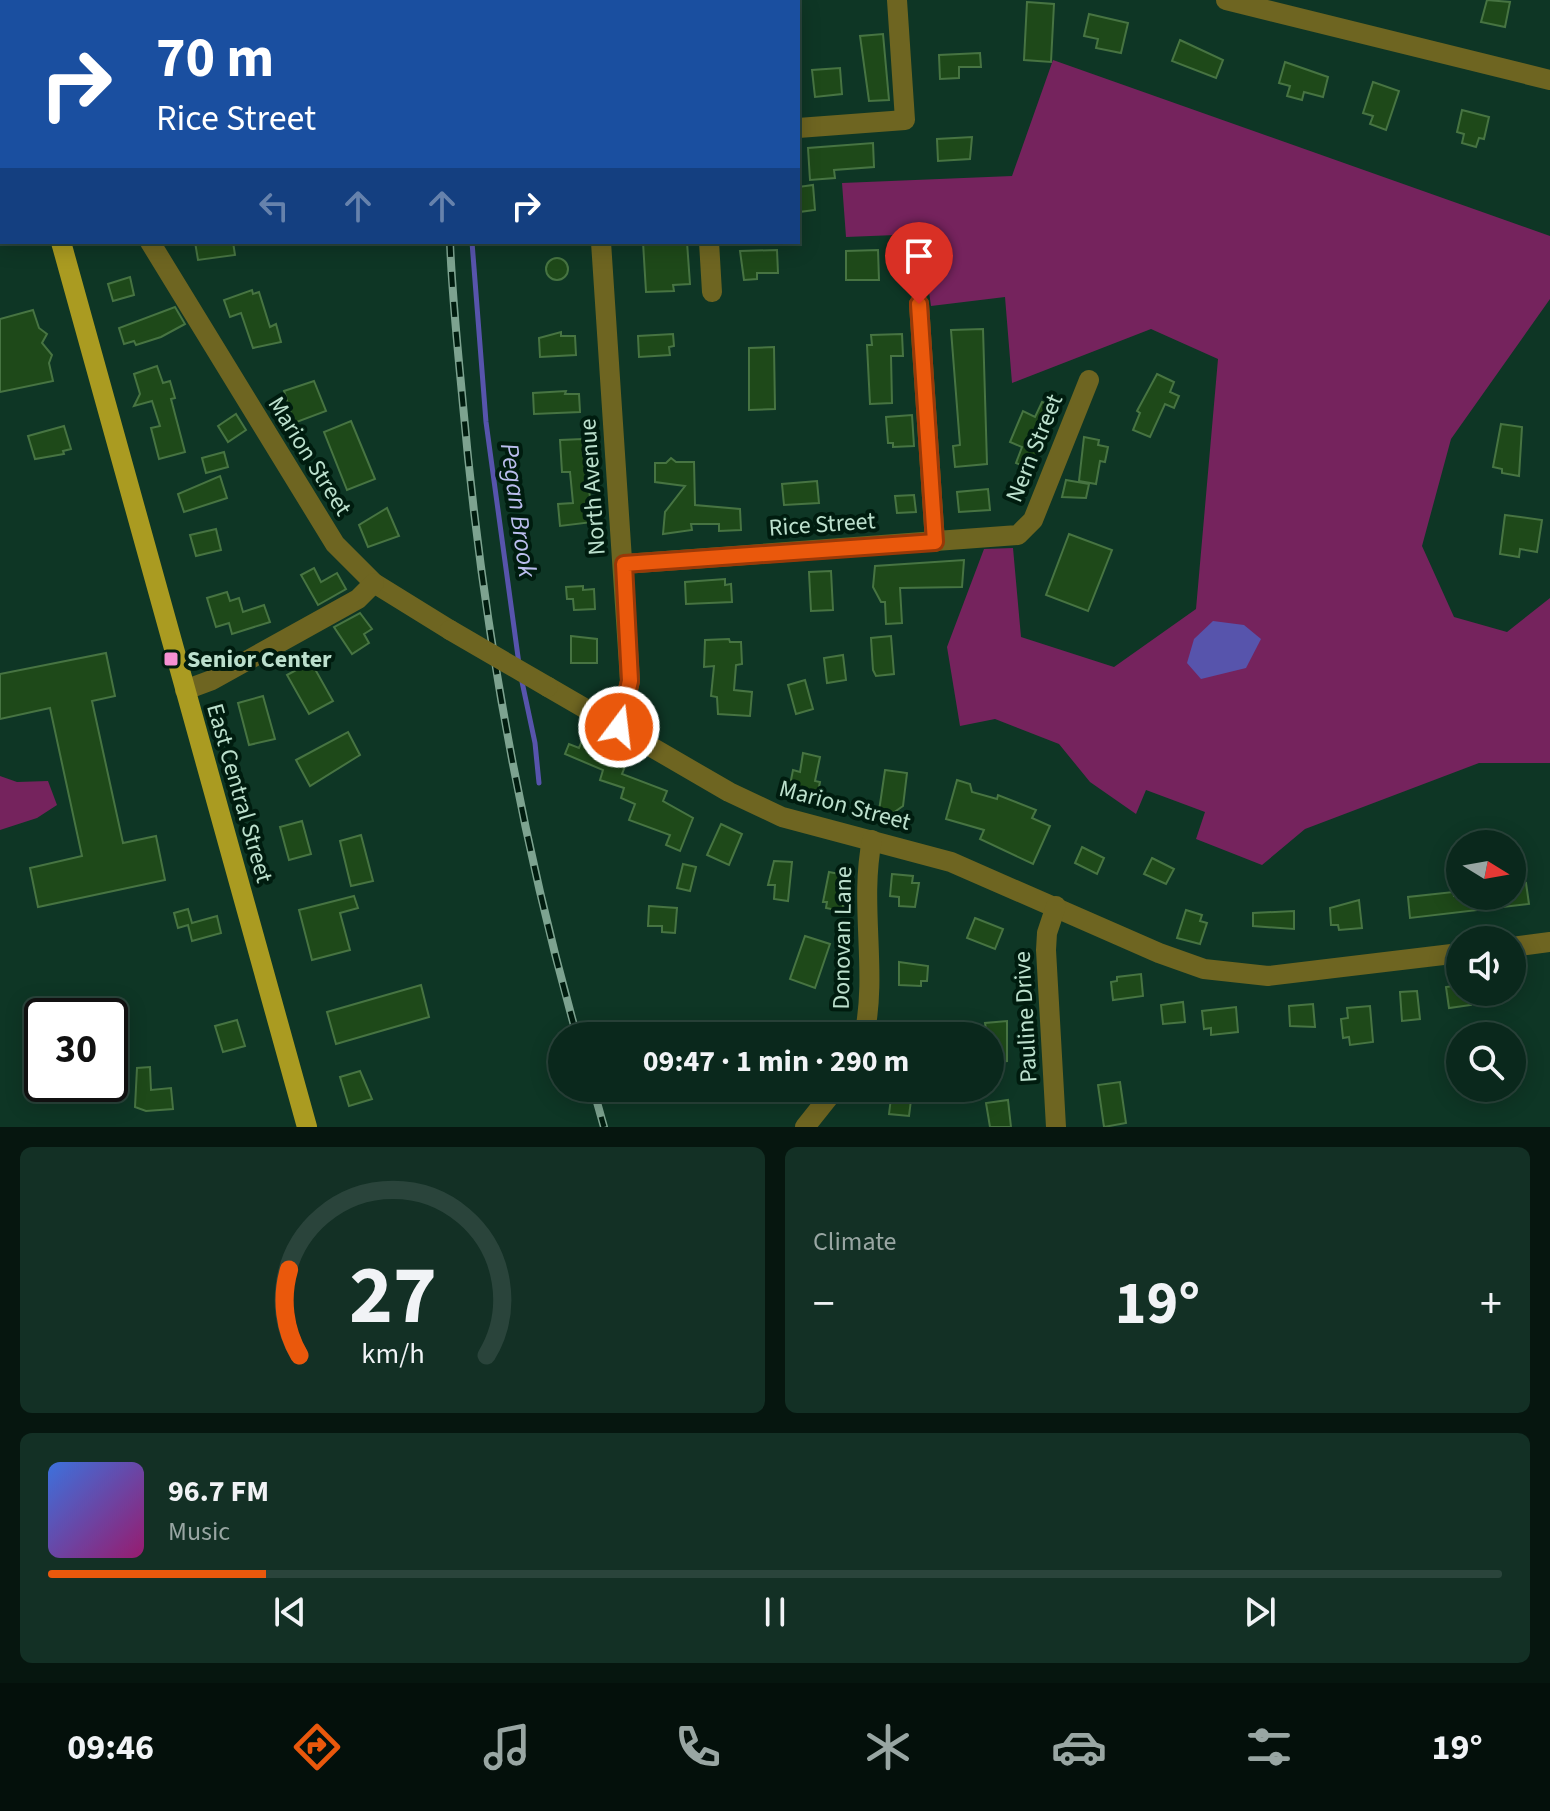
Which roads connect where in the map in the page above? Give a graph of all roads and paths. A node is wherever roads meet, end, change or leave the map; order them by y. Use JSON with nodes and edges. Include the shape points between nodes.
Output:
{"nodes":[{"id":1,"x":897,"y":0,"type":"edge"},
{"id":2,"x":1226,"y":0,"type":"edge"},
{"id":3,"x":1550,"y":80,"type":"edge"},
{"id":4,"x":800,"y":128,"type":"edge"},
{"id":5,"x":62,"y":244,"type":"edge"},
{"id":6,"x":151,"y":244,"type":"edge"},
{"id":7,"x":601,"y":244,"type":"edge"},
{"id":8,"x":709,"y":244,"type":"edge"},
{"id":9,"x":712,"y":292,"type":"dead end"},
{"id":10,"x":919,"y":304,"type":"dead end"},
{"id":11,"x":1089,"y":380,"type":"dead end"},
{"id":12,"x":1023,"y":532,"type":"joint"},
{"id":13,"x":935,"y":542,"type":"junction"},
{"id":14,"x":624,"y":564,"type":"junction"},
{"id":15,"x":374,"y":583,"type":"junction"},
{"id":16,"x":185,"y":690,"type":"junction"},
{"id":17,"x":619,"y":727,"type":"junction"},
{"id":18,"x":872,"y":840,"type":"junction"},
{"id":19,"x":1056,"y":906,"type":"junction"},
{"id":20,"x":1550,"y":942,"type":"edge"},
{"id":21,"x":1526,"y":945,"type":"edge"},
{"id":22,"x":1446,"y":955,"type":"edge"},
{"id":23,"x":866,"y":1022,"type":"edge"},
{"id":24,"x":825,"y":1102,"type":"edge"},
{"id":25,"x":307,"y":1127,"type":"edge"},
{"id":26,"x":805,"y":1127,"type":"edge"},
{"id":27,"x":1056,"y":1127,"type":"edge"}],
"edges":[{"from":1,"to":4,"type":"street","via":[[905,120]]},
{"from":2,"to":3,"type":"street"},
{"from":5,"to":16,"type":"main road","name":"East Central Street"},
{"from":6,"to":15,"type":"street","name":"Marion Street","via":[[309,505],[347,559]]},
{"from":7,"to":14,"type":"street","name":"North Avenue"},
{"from":8,"to":9,"type":"street"},
{"from":10,"to":13,"type":"street"},
{"from":11,"to":12,"type":"street","name":"Nern Street","via":[[1033,520]]},
{"from":12,"to":13,"type":"street","name":"Rice Street","via":[[1010,538]]},
{"from":13,"to":14,"type":"street","name":"Rice Street"},
{"from":14,"to":17,"type":"street","name":"North Avenue","via":[[630,681]]},
{"from":15,"to":16,"type":"street","via":[[358,599]]},
{"from":15,"to":17,"type":"street","name":"Marion Street","bridge":true},
{"from":16,"to":25,"type":"main road","name":"East Central Street"},
{"from":17,"to":18,"type":"street","name":"Marion Street","via":[[756,806],[810,827]]},
{"from":18,"to":19,"type":"street","name":"Marion Street","via":[[951,862]]},
{"from":18,"to":23,"type":"street","name":"Donovan Lane"},
{"from":19,"to":22,"type":"street","name":"Marion Street","via":[[1171,958],[1226,973],[1289,974]]},
{"from":19,"to":27,"type":"street","name":"Pauline Drive","via":[[1046,950]]},
{"from":20,"to":21,"type":"street"},
{"from":24,"to":26,"type":"street"}]}
